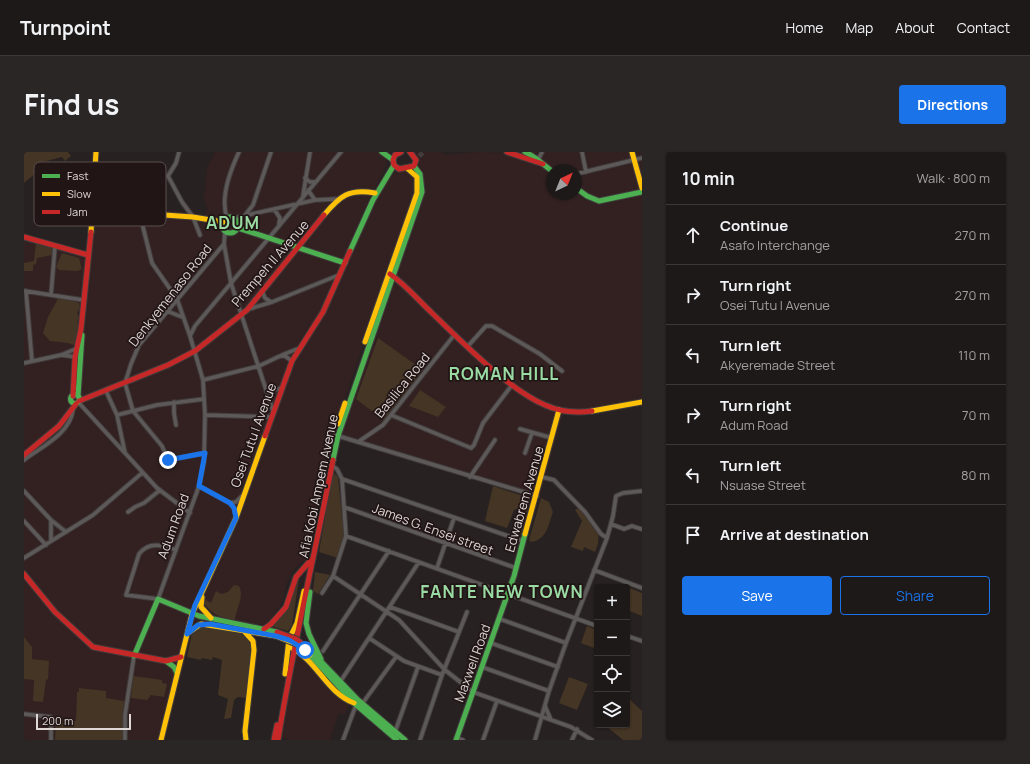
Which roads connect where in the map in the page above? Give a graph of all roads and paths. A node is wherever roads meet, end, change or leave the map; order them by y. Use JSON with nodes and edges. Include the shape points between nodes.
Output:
{"nodes":[{"id":1,"x":96,"y":152,"type":"edge"},
{"id":2,"x":179,"y":152,"type":"edge"},
{"id":3,"x":239,"y":152,"type":"edge"},
{"id":4,"x":272,"y":152,"type":"edge"},
{"id":5,"x":310,"y":152,"type":"edge"},
{"id":6,"x":341,"y":152,"type":"edge"},
{"id":7,"x":382,"y":152,"type":"edge"},
{"id":8,"x":397,"y":152,"type":"edge"},
{"id":9,"x":402,"y":152,"type":"edge"},
{"id":10,"x":410,"y":152,"type":"edge"},
{"id":11,"x":507,"y":152,"type":"edge"},
{"id":12,"x":525,"y":152,"type":"edge"},
{"id":13,"x":542,"y":152,"type":"edge"},
{"id":14,"x":582,"y":152,"type":"edge"},
{"id":15,"x":632,"y":152,"type":"edge"},
{"id":16,"x":539,"y":158,"type":"junction"},
{"id":17,"x":642,"y":158,"type":"edge"},
{"id":18,"x":634,"y":160,"type":"junction"},
{"id":19,"x":95,"y":162,"type":"edge"},
{"id":20,"x":393,"y":163,"type":"junction"},
{"id":21,"x":543,"y":164,"type":"junction"},
{"id":22,"x":546,"y":166,"type":"edge"},
{"id":23,"x":411,"y":168,"type":"junction"},
{"id":24,"x":399,"y":169,"type":"junction"},
{"id":25,"x":586,"y":172,"type":"junction"},
{"id":26,"x":582,"y":173,"type":"edge"},
{"id":27,"x":305,"y":178,"type":"junction"},
{"id":28,"x":384,"y":178,"type":"junction"},
{"id":29,"x":315,"y":182,"type":"junction"},
{"id":30,"x":642,"y":188,"type":"edge"},
{"id":31,"x":308,"y":190,"type":"junction"},
{"id":32,"x":642,"y":192,"type":"edge"},
{"id":33,"x":375,"y":193,"type":"junction"},
{"id":34,"x":582,"y":193,"type":"edge"},
{"id":35,"x":303,"y":196,"type":"junction"},
{"id":36,"x":337,"y":199,"type":"junction"},
{"id":37,"x":315,"y":200,"type":"junction"},
{"id":38,"x":297,"y":204,"type":"junction"},
{"id":39,"x":274,"y":209,"type":"junction"},
{"id":40,"x":248,"y":214,"type":"junction"},
{"id":41,"x":166,"y":215,"type":"edge"},
{"id":42,"x":193,"y":217,"type":"junction"},
{"id":43,"x":234,"y":218,"type":"junction"},
{"id":44,"x":225,"y":220,"type":"junction"},
{"id":45,"x":279,"y":225,"type":"junction"},
{"id":46,"x":91,"y":226,"type":"edge"},
{"id":47,"x":238,"y":226,"type":"junction"},
{"id":48,"x":143,"y":227,"type":"dead end"},
{"id":49,"x":225,"y":231,"type":"junction"},
{"id":50,"x":200,"y":235,"type":"dead end"},
{"id":51,"x":24,"y":237,"type":"edge"},
{"id":52,"x":268,"y":238,"type":"junction"},
{"id":53,"x":224,"y":244,"type":"junction"},
{"id":54,"x":55,"y":246,"type":"junction"},
{"id":55,"x":299,"y":248,"type":"junction"},
{"id":56,"x":88,"y":255,"type":"junction"},
{"id":57,"x":345,"y":263,"type":"junction"},
{"id":58,"x":391,"y":274,"type":"junction"},
{"id":59,"x":339,"y":275,"type":"junction"},
{"id":60,"x":231,"y":283,"type":"junction"},
{"id":61,"x":25,"y":291,"type":"edge"},
{"id":62,"x":262,"y":291,"type":"junction"},
{"id":63,"x":51,"y":295,"type":"junction"},
{"id":64,"x":177,"y":299,"type":"junction"},
{"id":65,"x":83,"y":300,"type":"junction"},
{"id":66,"x":272,"y":302,"type":"junction"},
{"id":67,"x":167,"y":311,"type":"junction"},
{"id":68,"x":245,"y":312,"type":"junction"},
{"id":69,"x":182,"y":316,"type":"junction"},
{"id":70,"x":186,"y":326,"type":"junction"},
{"id":71,"x":194,"y":326,"type":"junction"},
{"id":72,"x":455,"y":334,"type":"junction"},
{"id":73,"x":190,"y":336,"type":"junction"},
{"id":74,"x":468,"y":346,"type":"junction"},
{"id":75,"x":79,"y":348,"type":"junction"},
{"id":76,"x":297,"y":349,"type":"junction"},
{"id":77,"x":195,"y":351,"type":"junction"},
{"id":78,"x":61,"y":355,"type":"junction"},
{"id":79,"x":281,"y":356,"type":"junction"},
{"id":80,"x":78,"y":357,"type":"junction"},
{"id":81,"x":32,"y":361,"type":"junction"},
{"id":82,"x":292,"y":361,"type":"junction"},
{"id":83,"x":24,"y":363,"type":"edge"},
{"id":84,"x":259,"y":366,"type":"junction"},
{"id":85,"x":562,"y":371,"type":"dead end"},
{"id":86,"x":203,"y":380,"type":"junction"},
{"id":87,"x":126,"y":383,"type":"junction"},
{"id":88,"x":512,"y":384,"type":"junction"},
{"id":89,"x":266,"y":387,"type":"junction"},
{"id":90,"x":282,"y":388,"type":"junction"},
{"id":91,"x":106,"y":391,"type":"junction"},
{"id":92,"x":204,"y":399,"type":"junction"},
{"id":93,"x":76,"y":400,"type":"junction"},
{"id":94,"x":174,"y":402,"type":"junction"},
{"id":95,"x":642,"y":402,"type":"edge"},
{"id":96,"x":73,"y":409,"type":"junction"},
{"id":97,"x":559,"y":410,"type":"junction"},
{"id":98,"x":132,"y":411,"type":"junction"},
{"id":99,"x":273,"y":411,"type":"junction"},
{"id":100,"x":118,"y":415,"type":"junction"},
{"id":101,"x":205,"y":415,"type":"junction"},
{"id":102,"x":391,"y":415,"type":"junction"},
{"id":103,"x":69,"y":416,"type":"junction"},
{"id":104,"x":271,"y":417,"type":"junction"},
{"id":105,"x":176,"y":425,"type":"dead end"},
{"id":106,"x":520,"y":429,"type":"dead end"},
{"id":107,"x":532,"y":432,"type":"junction"},
{"id":108,"x":369,"y":435,"type":"junction"},
{"id":109,"x":337,"y":436,"type":"junction"},
{"id":110,"x":552,"y":438,"type":"junction"},
{"id":111,"x":495,"y":440,"type":"dead end"},
{"id":112,"x":358,"y":442,"type":"junction"},
{"id":113,"x":367,"y":445,"type":"junction"},
{"id":114,"x":125,"y":453,"type":"junction"},
{"id":115,"x":205,"y":453,"type":"junction"},
{"id":116,"x":526,"y":453,"type":"dead end"},
{"id":117,"x":24,"y":455,"type":"edge"},
{"id":118,"x":24,"y":460,"type":"edge"},
{"id":119,"x":331,"y":464,"type":"junction"},
{"id":120,"x":142,"y":473,"type":"junction"},
{"id":121,"x":470,"y":476,"type":"junction"},
{"id":122,"x":542,"y":477,"type":"junction"},
{"id":123,"x":342,"y":479,"type":"junction"},
{"id":124,"x":199,"y":486,"type":"junction"},
{"id":125,"x":160,"y":490,"type":"junction"},
{"id":126,"x":24,"y":491,"type":"edge"},
{"id":127,"x":642,"y":491,"type":"edge"},
{"id":128,"x":243,"y":495,"type":"junction"},
{"id":129,"x":537,"y":496,"type":"junction"},
{"id":130,"x":230,"y":503,"type":"junction"},
{"id":131,"x":344,"y":508,"type":"junction"},
{"id":132,"x":128,"y":512,"type":"dead end"},
{"id":133,"x":190,"y":513,"type":"junction"},
{"id":134,"x":236,"y":518,"type":"junction"},
{"id":135,"x":454,"y":518,"type":"junction"},
{"id":136,"x":51,"y":520,"type":"junction"},
{"id":137,"x":24,"y":521,"type":"edge"},
{"id":138,"x":611,"y":524,"type":"junction"},
{"id":139,"x":641,"y":529,"type":"dead end"},
{"id":140,"x":66,"y":532,"type":"junction"},
{"id":141,"x":346,"y":536,"type":"junction"},
{"id":142,"x":607,"y":538,"type":"junction"},
{"id":143,"x":52,"y":541,"type":"junction"},
{"id":144,"x":523,"y":541,"type":"junction"},
{"id":145,"x":446,"y":543,"type":"junction"},
{"id":146,"x":46,"y":545,"type":"junction"},
{"id":147,"x":176,"y":550,"type":"junction"},
{"id":148,"x":389,"y":551,"type":"junction"},
{"id":149,"x":24,"y":558,"type":"edge"},
{"id":150,"x":310,"y":561,"type":"junction"},
{"id":151,"x":419,"y":562,"type":"junction"},
{"id":152,"x":437,"y":568,"type":"junction"},
{"id":153,"x":516,"y":568,"type":"junction"},
{"id":154,"x":594,"y":570,"type":"junction"},
{"id":155,"x":310,"y":573,"type":"junction"},
{"id":156,"x":24,"y":574,"type":"edge"},
{"id":157,"x":333,"y":576,"type":"junction"},
{"id":158,"x":205,"y":586,"type":"junction"},
{"id":159,"x":642,"y":588,"type":"edge"},
{"id":160,"x":322,"y":593,"type":"dead end"},
{"id":161,"x":361,"y":594,"type":"junction"},
{"id":162,"x":508,"y":594,"type":"junction"},
{"id":163,"x":158,"y":599,"type":"junction"},
{"id":164,"x":390,"y":607,"type":"junction"},
{"id":165,"x":387,"y":611,"type":"junction"},
{"id":166,"x":467,"y":612,"type":"dead end"},
{"id":167,"x":192,"y":614,"type":"junction"},
{"id":168,"x":576,"y":618,"type":"junction"},
{"id":169,"x":500,"y":619,"type":"junction"},
{"id":170,"x":215,"y":620,"type":"junction"},
{"id":171,"x":594,"y":625,"type":"edge"},
{"id":172,"x":231,"y":626,"type":"junction"},
{"id":173,"x":264,"y":629,"type":"junction"},
{"id":174,"x":244,"y":631,"type":"junction"},
{"id":175,"x":459,"y":632,"type":"junction"},
{"id":176,"x":187,"y":634,"type":"junction"},
{"id":177,"x":630,"y":637,"type":"edge"},
{"id":178,"x":369,"y":638,"type":"junction"},
{"id":179,"x":642,"y":641,"type":"edge"},
{"id":180,"x":491,"y":643,"type":"junction"},
{"id":181,"x":566,"y":643,"type":"junction"},
{"id":182,"x":288,"y":645,"type":"junction"},
{"id":183,"x":295,"y":649,"type":"junction"},
{"id":184,"x":323,"y":651,"type":"dead end"},
{"id":185,"x":310,"y":653,"type":"junction"},
{"id":186,"x":134,"y":656,"type":"junction"},
{"id":187,"x":181,"y":657,"type":"junction"},
{"id":188,"x":396,"y":657,"type":"junction"},
{"id":189,"x":166,"y":661,"type":"junction"},
{"id":190,"x":325,"y":666,"type":"junction"},
{"id":191,"x":418,"y":667,"type":"junction"},
{"id":192,"x":482,"y":667,"type":"junction"},
{"id":193,"x":558,"y":667,"type":"junction"},
{"id":194,"x":445,"y":670,"type":"junction"},
{"id":195,"x":177,"y":673,"type":"junction"},
{"id":196,"x":442,"y":675,"type":"junction"},
{"id":197,"x":333,"y":679,"type":"junction"},
{"id":198,"x":342,"y":679,"type":"dead end"},
{"id":199,"x":549,"y":691,"type":"junction"},
{"id":200,"x":474,"y":692,"type":"junction"},
{"id":201,"x":497,"y":701,"type":"junction"},
{"id":202,"x":355,"y":704,"type":"junction"},
{"id":203,"x":362,"y":704,"type":"junction"},
{"id":204,"x":545,"y":706,"type":"junction"},
{"id":205,"x":24,"y":714,"type":"edge"},
{"id":206,"x":542,"y":716,"type":"junction"},
{"id":207,"x":551,"y":720,"type":"junction"},
{"id":208,"x":576,"y":729,"type":"junction"},
{"id":209,"x":394,"y":732,"type":"junction"},
{"id":210,"x":456,"y":739,"type":"edge"},
{"id":211,"x":51,"y":740,"type":"edge"},
{"id":212,"x":125,"y":740,"type":"edge"},
{"id":213,"x":161,"y":740,"type":"edge"},
{"id":214,"x":246,"y":740,"type":"edge"},
{"id":215,"x":274,"y":740,"type":"edge"},
{"id":216,"x":278,"y":740,"type":"edge"},
{"id":217,"x":342,"y":740,"type":"edge"},
{"id":218,"x":397,"y":740,"type":"edge"},
{"id":219,"x":405,"y":740,"type":"edge"},
{"id":220,"x":420,"y":740,"type":"edge"},
{"id":221,"x":463,"y":740,"type":"edge"},
{"id":222,"x":483,"y":740,"type":"edge"},
{"id":223,"x":535,"y":740,"type":"edge"},
{"id":224,"x":572,"y":740,"type":"edge"},
{"id":225,"x":592,"y":740,"type":"edge"}],
"edges":[{"from":1,"to":19,"type":"main road"},
{"from":2,"to":42,"type":"street","via":[[168,176]]},
{"from":3,"to":44,"type":"street","via":[[230,173],[224,207]]},
{"from":4,"to":40,"type":"street"},
{"from":5,"to":27,"type":"street"},
{"from":6,"to":29,"type":"street"},
{"from":7,"to":20,"type":"main road"},
{"from":8,"to":9,"type":"main road"},
{"from":8,"to":20,"type":"main road","name":"Osei Tutu I Avenue"},
{"from":10,"to":23,"type":"main road","via":[[417,156]]},
{"from":11,"to":21,"type":"main road"},
{"from":12,"to":16,"type":"main road"},
{"from":13,"to":16,"type":"street"},
{"from":14,"to":25,"type":"street"},
{"from":15,"to":18,"type":"main road"},
{"from":16,"to":21,"type":"main road"},
{"from":17,"to":18,"type":"street"},
{"from":18,"to":25,"type":"street"},
{"from":18,"to":30,"type":"main road"},
{"from":20,"to":24,"type":"main road"},
{"from":20,"to":28,"type":"main road","name":"Osei Tutu I Avenue"},
{"from":21,"to":22,"type":"main road"},
{"from":23,"to":24,"type":"main road"},
{"from":23,"to":58,"type":"main road","name":"Afia Kobi Ampem Avenue","via":[[422,186],[420,199]]},
{"from":24,"to":28,"type":"main road"},
{"from":25,"to":26,"type":"street"},
{"from":27,"to":29,"type":"street"},
{"from":27,"to":35,"type":"street"},
{"from":28,"to":33,"type":"main road","name":"Osei Tutu I Avenue"},
{"from":29,"to":31,"type":"street"},
{"from":31,"to":35,"type":"street"},
{"from":31,"to":37,"type":"street"},
{"from":32,"to":34,"type":"main road","via":[[600,201]]},
{"from":33,"to":36,"type":"main road","name":"Prempeh II Avenue","via":[[355,191]]},
{"from":33,"to":57,"type":"main road","name":"Osei Tutu I Avenue"},
{"from":35,"to":38,"type":"street"},
{"from":36,"to":37,"type":"street"},
{"from":36,"to":55,"type":"main road","name":"Prempeh II Avenue"},
{"from":37,"to":38,"type":"street"},
{"from":38,"to":39,"type":"street"},
{"from":38,"to":45,"type":"street"},
{"from":39,"to":40,"type":"street"},
{"from":39,"to":45,"type":"street","via":[[280,218]]},
{"from":40,"to":43,"type":"street"},
{"from":40,"to":47,"type":"street"},
{"from":41,"to":42,"type":"main road"},
{"from":42,"to":44,"type":"main road"},
{"from":42,"to":50,"type":"street"},
{"from":43,"to":44,"type":"main road"},
{"from":43,"to":47,"type":"main road"},
{"from":44,"to":49,"type":"main road","via":[[222,227]]},
{"from":45,"to":52,"type":"street"},
{"from":46,"to":56,"type":"main road"},
{"from":47,"to":49,"type":"main road","via":[[233,232]]},
{"from":47,"to":52,"type":"main road"},
{"from":48,"to":64,"type":"street","name":"Adum Road","via":[[152,263]]},
{"from":49,"to":53,"type":"street"},
{"from":51,"to":54,"type":"main road"},
{"from":52,"to":55,"type":"main road"},
{"from":52,"to":60,"type":"street"},
{"from":53,"to":60,"type":"street"},
{"from":53,"to":64,"type":"street","name":"Denkyemenaso Road"},
{"from":54,"to":56,"type":"main road"},
{"from":54,"to":63,"type":"street"},
{"from":55,"to":57,"type":"main road"},
{"from":55,"to":62,"type":"main road","name":"Prempeh II Avenue"},
{"from":56,"to":65,"type":"main road"},
{"from":57,"to":59,"type":"main road","name":"Osei Tutu I Avenue"},
{"from":58,"to":72,"type":"main road"},
{"from":58,"to":109,"type":"main road","name":"Afia Kobi Ampem Avenue"},
{"from":59,"to":66,"type":"street"},
{"from":59,"to":76,"type":"main road","name":"Osei Tutu I Avenue","via":[[323,314]]},
{"from":60,"to":68,"type":"street"},
{"from":60,"to":71,"type":"street"},
{"from":61,"to":63,"type":"street"},
{"from":61,"to":81,"type":"street"},
{"from":62,"to":66,"type":"street"},
{"from":62,"to":68,"type":"main road","name":"Prempeh II Avenue"},
{"from":63,"to":65,"type":"street"},
{"from":64,"to":67,"type":"street","name":"Denkyemenaso Road"},
{"from":64,"to":69,"type":"street","name":"Adum Road"},
{"from":65,"to":75,"type":"main road"},
{"from":66,"to":68,"type":"street"},
{"from":67,"to":69,"type":"street"},
{"from":67,"to":87,"type":"street","name":"Denkyemenaso Road","via":[[139,345]]},
{"from":68,"to":77,"type":"main road","name":"Prempeh II Avenue"},
{"from":68,"to":84,"type":"street"},
{"from":69,"to":70,"type":"street","name":"Adum Road"},
{"from":70,"to":71,"type":"street"},
{"from":70,"to":73,"type":"street","name":"Adum Road"},
{"from":71,"to":73,"type":"street"},
{"from":72,"to":74,"type":"main road"},
{"from":72,"to":102,"type":"street","name":"Basilica Road"},
{"from":73,"to":77,"type":"street","name":"Adum Road"},
{"from":74,"to":85,"type":"street","via":[[486,326],[492,326],[540,354]]},
{"from":74,"to":88,"type":"main road"},
{"from":75,"to":78,"type":"street"},
{"from":75,"to":80,"type":"main road"},
{"from":76,"to":79,"type":"street","via":[[287,351]]},
{"from":76,"to":82,"type":"main road","name":"Osei Tutu I Avenue"},
{"from":77,"to":86,"type":"street","name":"Adum Road"},
{"from":77,"to":87,"type":"main road","name":"Prempeh II Avenue"},
{"from":78,"to":80,"type":"street"},
{"from":78,"to":81,"type":"street"},
{"from":79,"to":82,"type":"street"},
{"from":79,"to":84,"type":"street"},
{"from":80,"to":93,"type":"main road"},
{"from":81,"to":83,"type":"street"},
{"from":82,"to":90,"type":"main road","name":"Osei Tutu I Avenue"},
{"from":84,"to":86,"type":"street"},
{"from":84,"to":89,"type":"street"},
{"from":86,"to":92,"type":"street","name":"Adum Road"},
{"from":87,"to":91,"type":"main road","name":"Prempeh II Avenue"},
{"from":87,"to":98,"type":"street"},
{"from":88,"to":97,"type":"main road","via":[[536,402]]},
{"from":88,"to":102,"type":"street","via":[[487,417],[471,448]]},
{"from":89,"to":90,"type":"street","via":[[274,390]]},
{"from":89,"to":99,"type":"street"},
{"from":90,"to":99,"type":"main road","name":"Osei Tutu I Avenue"},
{"from":91,"to":93,"type":"main road","name":"Prempeh II Avenue"},
{"from":91,"to":100,"type":"street"},
{"from":92,"to":94,"type":"street"},
{"from":92,"to":101,"type":"street","name":"Adum Road"},
{"from":93,"to":96,"type":"main road"},
{"from":93,"to":103,"type":"main road"},
{"from":93,"to":114,"type":"street"},
{"from":94,"to":98,"type":"street"},
{"from":94,"to":105,"type":"street"},
{"from":95,"to":97,"type":"main road","via":[[593,411]]},
{"from":96,"to":103,"type":"main road"},
{"from":96,"to":118,"type":"street","via":[[70,420],[63,430]]},
{"from":97,"to":110,"type":"main road","name":"Edwabrem Avenue"},
{"from":98,"to":100,"type":"street"},
{"from":98,"to":115,"type":"street","via":[[162,446],[168,460]]},
{"from":99,"to":104,"type":"main road","name":"Osei Tutu I Avenue"},
{"from":100,"to":114,"type":"street"},
{"from":101,"to":104,"type":"street"},
{"from":101,"to":115,"type":"street","name":"Adum Road"},
{"from":102,"to":108,"type":"street","name":"Basilica Road","via":[[380,428]]},
{"from":103,"to":117,"type":"main road","via":[[56,430]]},
{"from":104,"to":128,"type":"main road","name":"Osei Tutu I Avenue"},
{"from":106,"to":107,"type":"street"},
{"from":107,"to":110,"type":"street"},
{"from":107,"to":116,"type":"street"},
{"from":108,"to":112,"type":"street","name":"Basilica Road"},
{"from":108,"to":113,"type":"street"},
{"from":109,"to":112,"type":"street"},
{"from":109,"to":119,"type":"main road","name":"Afia Kobi Ampem Avenue"},
{"from":110,"to":122,"type":"main road","name":"Edwabrem Avenue"},
{"from":111,"to":121,"type":"street"},
{"from":112,"to":113,"type":"street"},
{"from":113,"to":121,"type":"street"},
{"from":114,"to":120,"type":"street"},
{"from":115,"to":124,"type":"street","name":"Adum Road"},
{"from":119,"to":123,"type":"street","via":[[338,470]]},
{"from":119,"to":150,"type":"main road","name":"Afia Kobi Ampem Avenue"},
{"from":119,"to":155,"type":"main road","name":"Afia Kobi Ampem Avenue"},
{"from":120,"to":125,"type":"street"},
{"from":120,"to":140,"type":"street","via":[[98,511]]},
{"from":121,"to":129,"type":"street"},
{"from":122,"to":129,"type":"main road","name":"Edwabrem Avenue"},
{"from":122,"to":142,"type":"street","via":[[554,480]]},
{"from":123,"to":131,"type":"street"},
{"from":123,"to":135,"type":"street"},
{"from":124,"to":130,"type":"street"},
{"from":124,"to":133,"type":"street","name":"Adum Road"},
{"from":125,"to":132,"type":"street","via":[[144,504]]},
{"from":125,"to":133,"type":"street"},
{"from":126,"to":136,"type":"street"},
{"from":127,"to":138,"type":"street","via":[[617,495]]},
{"from":128,"to":130,"type":"street","via":[[236,502]]},
{"from":128,"to":134,"type":"main road","name":"Osei Tutu I Avenue"},
{"from":129,"to":144,"type":"main road","name":"Edwabrem Avenue"},
{"from":130,"to":134,"type":"street"},
{"from":131,"to":141,"type":"street"},
{"from":131,"to":145,"type":"street","name":"James G. Ensei street"},
{"from":133,"to":147,"type":"street","name":"Adum Road"},
{"from":134,"to":158,"type":"main road","name":"Osei Tutu I Avenue"},
{"from":135,"to":144,"type":"street"},
{"from":135,"to":145,"type":"street"},
{"from":136,"to":140,"type":"street"},
{"from":136,"to":143,"type":"street"},
{"from":137,"to":146,"type":"street"},
{"from":138,"to":139,"type":"street","via":[[624,529],[632,526]]},
{"from":138,"to":142,"type":"street"},
{"from":140,"to":143,"type":"street"},
{"from":141,"to":148,"type":"street"},
{"from":141,"to":157,"type":"street"},
{"from":142,"to":154,"type":"street"},
{"from":143,"to":146,"type":"street"},
{"from":144,"to":153,"type":"main road","name":"Edwabrem Avenue"},
{"from":145,"to":152,"type":"street"},
{"from":145,"to":153,"type":"street","name":"James G. Ensei street"},
{"from":146,"to":149,"type":"street"},
{"from":147,"to":163,"type":"street","name":"Adum Road"},
{"from":147,"to":163,"type":"street","via":[[150,545],[138,554],[126,595]]},
{"from":148,"to":151,"type":"street"},
{"from":148,"to":161,"type":"street"},
{"from":150,"to":173,"type":"main road","via":[[296,577],[291,597],[281,613]]},
{"from":150,"to":182,"type":"main road","name":"Afia Kobi Ampem Avenue","via":[[296,623]]},
{"from":151,"to":152,"type":"street"},
{"from":151,"to":164,"type":"street"},
{"from":152,"to":162,"type":"street"},
{"from":153,"to":162,"type":"main road","name":"Edwabrem Avenue"},
{"from":154,"to":159,"type":"street"},
{"from":154,"to":168,"type":"street"},
{"from":155,"to":183,"type":"main road","name":"Afia Kobi Ampem Avenue"},
{"from":155,"to":190,"type":"main road","via":[[306,619],[309,634]]},
{"from":156,"to":186,"type":"main road","via":[[55,612],[88,644],[99,650]]},
{"from":157,"to":160,"type":"street"},
{"from":157,"to":161,"type":"street"},
{"from":158,"to":167,"type":"main road","name":"Osei Tutu I Avenue"},
{"from":158,"to":170,"type":"main road","via":[[201,607]]},
{"from":161,"to":165,"type":"street"},
{"from":161,"to":184,"type":"street"},
{"from":162,"to":168,"type":"street"},
{"from":162,"to":169,"type":"main road","name":"Maxwell Road"},
{"from":163,"to":167,"type":"main road"},
{"from":163,"to":186,"type":"main road","name":"Adum Road"},
{"from":164,"to":165,"type":"street"},
{"from":164,"to":175,"type":"street"},
{"from":165,"to":178,"type":"street"},
{"from":165,"to":194,"type":"street"},
{"from":166,"to":175,"type":"street"},
{"from":167,"to":170,"type":"main road"},
{"from":167,"to":176,"type":"main road","name":"Osei Tutu I Avenue"},
{"from":168,"to":171,"type":"street"},
{"from":168,"to":181,"type":"street"},
{"from":169,"to":180,"type":"main road","name":"Maxwell Road"},
{"from":169,"to":181,"type":"street"},
{"from":170,"to":172,"type":"main road"},
{"from":172,"to":173,"type":"main road"},
{"from":172,"to":174,"type":"main road"},
{"from":172,"to":176,"type":"main road","via":[[202,624]]},
{"from":173,"to":185,"type":"main road","bridge":true,"via":[[288,635]]},
{"from":174,"to":185,"type":"main road","bridge":true,"via":[[282,637]]},
{"from":174,"to":214,"type":"main road","via":[[253,641],[254,657]]},
{"from":175,"to":194,"type":"street"},
{"from":176,"to":187,"type":"main road","name":"Osei Tutu I Avenue"},
{"from":177,"to":179,"type":"street"},
{"from":178,"to":188,"type":"street"},
{"from":178,"to":198,"type":"street"},
{"from":180,"to":192,"type":"main road","name":"Maxwell Road"},
{"from":180,"to":193,"type":"street"},
{"from":181,"to":193,"type":"street"},
{"from":182,"to":183,"type":"main road"},
{"from":182,"to":215,"type":"main road","name":"Afia Kobi Ampem Avenue","via":[[285,680]]},
{"from":183,"to":202,"type":"main road","via":[[303,654],[346,701]]},
{"from":183,"to":216,"type":"main road","name":"Afia Kobi Ampem Avenue"},
{"from":185,"to":190,"type":"main road"},
{"from":185,"to":197,"type":"main road"},
{"from":186,"to":189,"type":"main road"},
{"from":186,"to":212,"type":"street","via":[[127,702]]},
{"from":187,"to":189,"type":"main road"},
{"from":187,"to":195,"type":"main road","name":"Osei Tutu I Avenue"},
{"from":188,"to":191,"type":"street"},
{"from":188,"to":203,"type":"street"},
{"from":189,"to":195,"type":"main road"},
{"from":190,"to":197,"type":"main road"},
{"from":191,"to":196,"type":"street"},
{"from":191,"to":209,"type":"street"},
{"from":192,"to":199,"type":"street"},
{"from":192,"to":200,"type":"main road","name":"Maxwell Road"},
{"from":193,"to":199,"type":"street"},
{"from":194,"to":196,"type":"street"},
{"from":194,"to":200,"type":"street"},
{"from":195,"to":213,"type":"main road","name":"Osei Tutu I Avenue"},
{"from":196,"to":220,"type":"street"},
{"from":197,"to":202,"type":"main road"},
{"from":197,"to":203,"type":"main road"},
{"from":199,"to":204,"type":"street"},
{"from":200,"to":201,"type":"street"},
{"from":200,"to":210,"type":"main road","name":"Maxwell Road"},
{"from":201,"to":206,"type":"street"},
{"from":201,"to":222,"type":"street"},
{"from":202,"to":217,"type":"street"},
{"from":202,"to":218,"type":"main road"},
{"from":203,"to":209,"type":"main road"},
{"from":204,"to":206,"type":"street"},
{"from":204,"to":207,"type":"street"},
{"from":205,"to":211,"type":"street","via":[[52,717]]},
{"from":206,"to":207,"type":"street"},
{"from":206,"to":223,"type":"street"},
{"from":207,"to":208,"type":"street"},
{"from":208,"to":224,"type":"street"},
{"from":208,"to":225,"type":"street"},
{"from":209,"to":219,"type":"main road"},
{"from":210,"to":221,"type":"street"}]}
